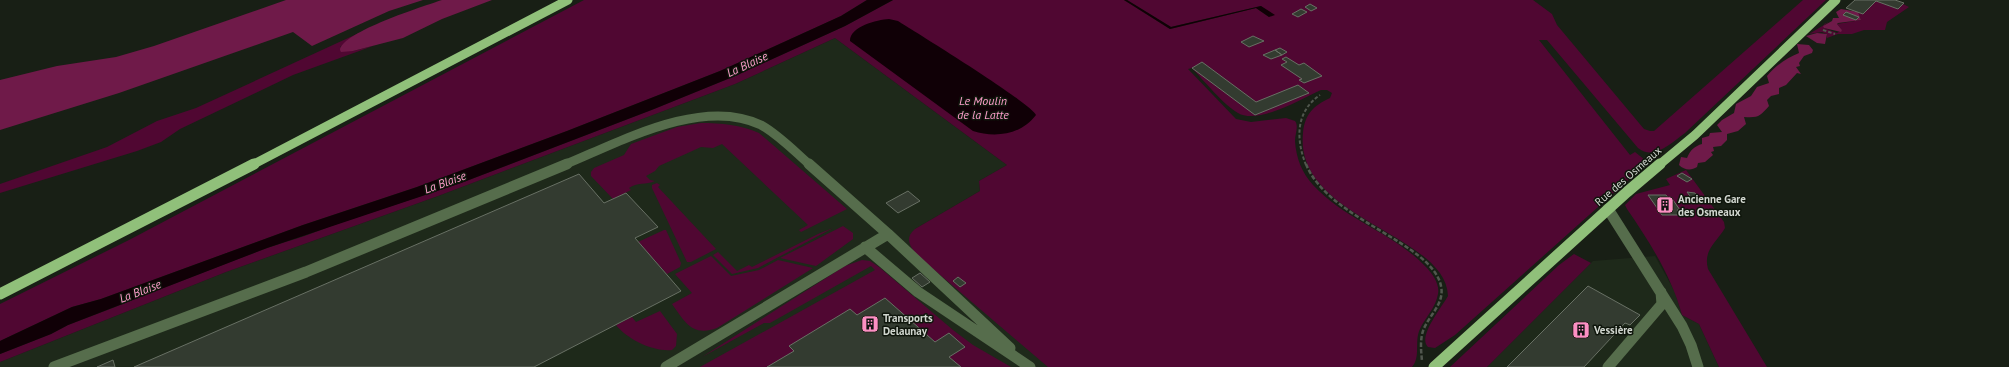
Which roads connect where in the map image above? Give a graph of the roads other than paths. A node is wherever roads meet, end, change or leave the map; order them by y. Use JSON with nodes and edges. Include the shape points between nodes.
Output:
{"nodes":[{"id":1,"x":568,"y":0,"type":"edge"},
{"id":2,"x":1836,"y":0,"type":"edge"},
{"id":3,"x":1608,"y":209,"type":"junction"},
{"id":4,"x":888,"y":234,"type":"junction"},
{"id":5,"x":865,"y":247,"type":"junction"},
{"id":6,"x":1660,"y":290,"type":"junction"},
{"id":7,"x":0,"y":294,"type":"edge"},
{"id":8,"x":54,"y":367,"type":"edge"},
{"id":9,"x":666,"y":367,"type":"edge"},
{"id":10,"x":1030,"y":367,"type":"edge"},
{"id":11,"x":1434,"y":367,"type":"edge"},
{"id":12,"x":1608,"y":367,"type":"edge"},
{"id":13,"x":1698,"y":367,"type":"edge"}],
"edges":[{"from":1,"to":7,"type":"main road","via":[[148,220]]},
{"from":2,"to":3,"type":"main road","name":"Rue des Osmeaux","via":[[1695,135]]},
{"from":3,"to":6,"type":"lane"},
{"from":3,"to":11,"type":"main road","name":"Rue des Osmeaux"},
{"from":4,"to":5,"type":"lane"},
{"from":4,"to":8,"type":"lane","via":[[768,129],[755,123],[731,118],[706,117],[685,120],[655,128],[291,278]]},
{"from":4,"to":10,"type":"lane"},
{"from":5,"to":9,"type":"lane"},
{"from":5,"to":10,"type":"lane","via":[[918,292]]},
{"from":6,"to":12,"type":"lane","via":[[1662,304]]},
{"from":6,"to":13,"type":"lane","via":[[1682,326]]}]}
